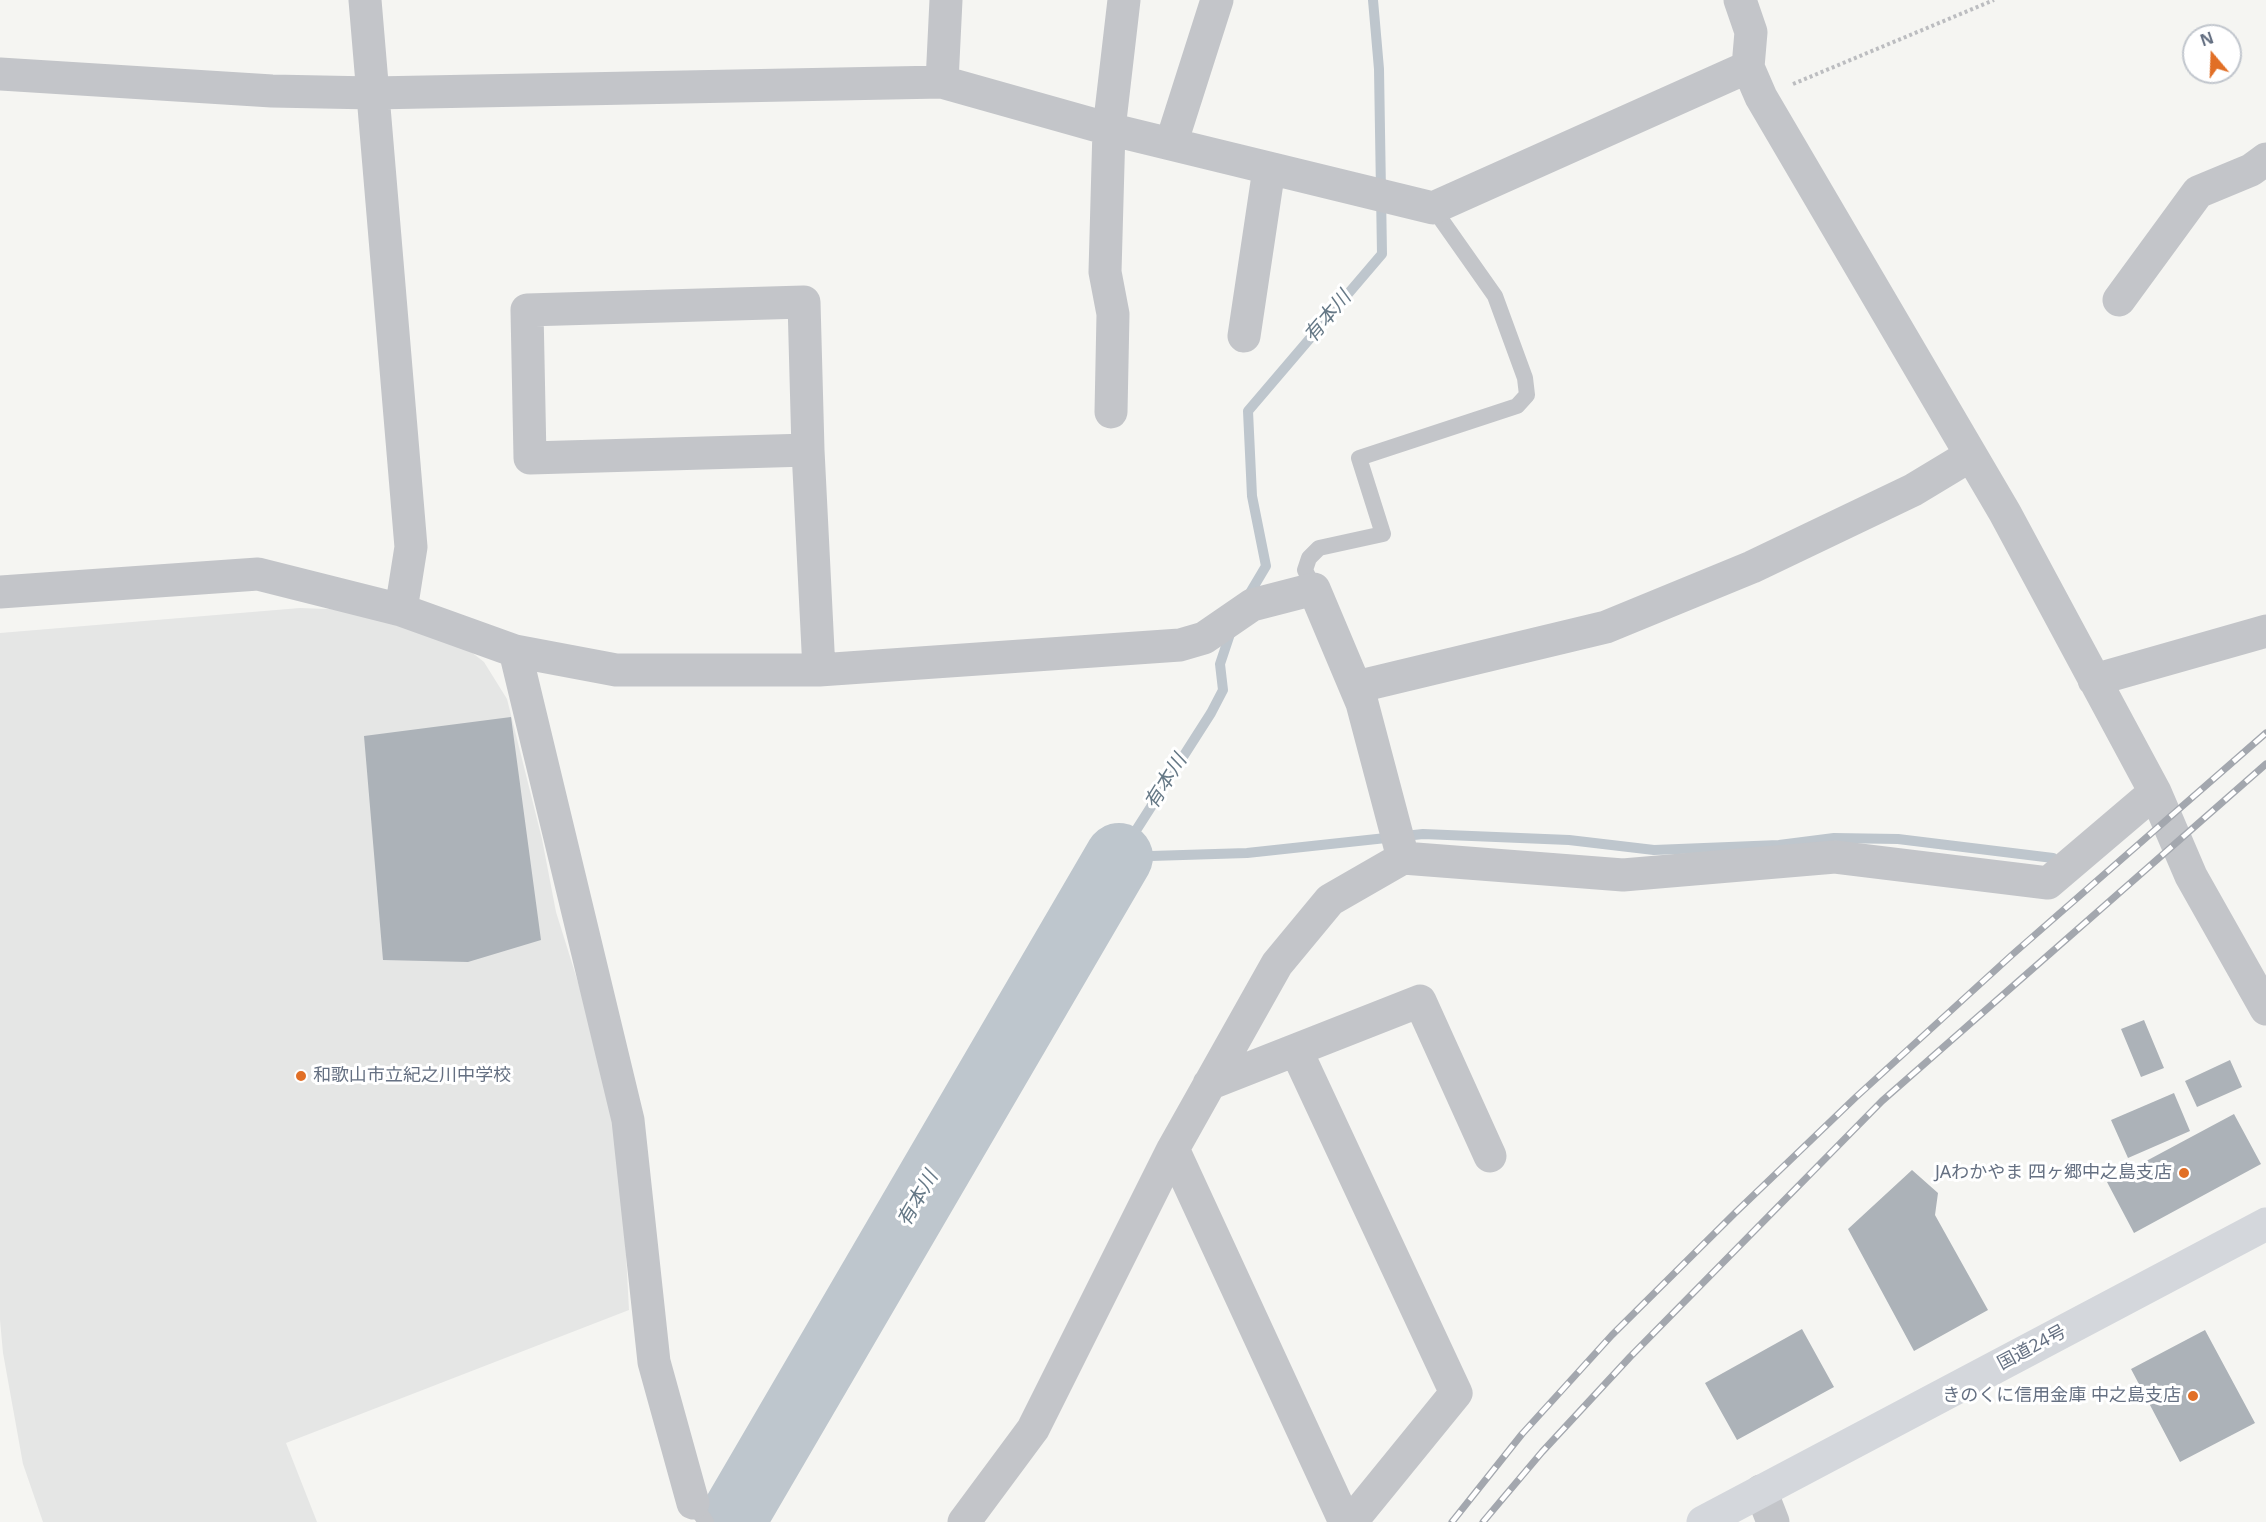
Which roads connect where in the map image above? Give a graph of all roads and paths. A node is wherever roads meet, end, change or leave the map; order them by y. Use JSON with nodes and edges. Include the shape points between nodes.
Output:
{"nodes":[{"id":1,"x":365,"y":0,"type":"edge"},
{"id":2,"x":946,"y":0,"type":"edge"},
{"id":3,"x":1124,"y":0,"type":"edge"},
{"id":4,"x":1217,"y":0,"type":"edge"},
{"id":5,"x":1740,"y":0,"type":"edge"},
{"id":6,"x":1994,"y":0,"type":"edge"},
{"id":7,"x":1748,"y":67,"type":"junction"},
{"id":8,"x":0,"y":74,"type":"edge"},
{"id":9,"x":942,"y":82,"type":"junction"},
{"id":10,"x":373,"y":93,"type":"junction"},
{"id":11,"x":1761,"y":97,"type":"junction"},
{"id":12,"x":1109,"y":129,"type":"junction"},
{"id":13,"x":1171,"y":144,"type":"junction"},
{"id":14,"x":2266,"y":159,"type":"edge"},
{"id":15,"x":1269,"y":169,"type":"junction"},
{"id":16,"x":1433,"y":208,"type":"junction"},
{"id":17,"x":2119,"y":300,"type":"dead end"},
{"id":18,"x":1244,"y":336,"type":"dead end"},
{"id":19,"x":1111,"y":412,"type":"dead end"},
{"id":20,"x":808,"y":450,"type":"junction"},
{"id":21,"x":1971,"y":455,"type":"junction"},
{"id":22,"x":1314,"y":589,"type":"junction"},
{"id":23,"x":0,"y":592,"type":"edge"},
{"id":24,"x":401,"y":610,"type":"junction"},
{"id":25,"x":2266,"y":631,"type":"edge"},
{"id":26,"x":515,"y":651,"type":"junction"},
{"id":27,"x":819,"y":670,"type":"junction"},
{"id":28,"x":2094,"y":680,"type":"junction"},
{"id":29,"x":1356,"y":687,"type":"junction"},
{"id":30,"x":2155,"y":792,"type":"junction"},
{"id":31,"x":1403,"y":858,"type":"junction"},
{"id":32,"x":2266,"y":1009,"type":"edge"},
{"id":33,"x":1296,"y":1050,"type":"junction"},
{"id":34,"x":1209,"y":1084,"type":"junction"},
{"id":35,"x":1173,"y":1149,"type":"junction"},
{"id":36,"x":1490,"y":1156,"type":"dead end"},
{"id":37,"x":2266,"y":1224,"type":"edge"},
{"id":38,"x":1761,"y":1491,"type":"junction"},
{"id":39,"x":699,"y":1513,"type":"edge"},
{"id":40,"x":964,"y":1522,"type":"edge"},
{"id":41,"x":1345,"y":1522,"type":"edge"},
{"id":42,"x":1351,"y":1522,"type":"edge"},
{"id":43,"x":1703,"y":1522,"type":"edge"},
{"id":44,"x":1773,"y":1522,"type":"edge"}],
"edges":[{"from":1,"to":10,"type":"street"},
{"from":2,"to":9,"type":"street"},
{"from":3,"to":12,"type":"street"},
{"from":4,"to":13,"type":"street"},
{"from":5,"to":7,"type":"street","via":[[1751,32]]},
{"from":6,"to":11,"type":"path"},
{"from":7,"to":11,"type":"street"},
{"from":7,"to":16,"type":"street"},
{"from":8,"to":10,"type":"street","via":[[272,91]]},
{"from":9,"to":10,"type":"street"},
{"from":9,"to":12,"type":"street"},
{"from":10,"to":24,"type":"street","via":[[411,548]]},
{"from":11,"to":21,"type":"street"},
{"from":12,"to":13,"type":"street"},
{"from":12,"to":19,"type":"street","via":[[1105,272],[1113,314]]},
{"from":13,"to":15,"type":"street"},
{"from":14,"to":17,"type":"street","via":[[2251,170],[2198,192]]},
{"from":15,"to":16,"type":"street"},
{"from":15,"to":18,"type":"street"},
{"from":16,"to":22,"type":"lane","via":[[1495,296],[1525,378],[1527,395],[1517,406],[1359,458],[1383,534],[1319,548],[1309,558],[1305,570]]},
{"from":20,"to":20,"type":"street","via":[[804,302],[527,310],[530,458]]},
{"from":20,"to":27,"type":"street"},
{"from":21,"to":28,"type":"street"},
{"from":21,"to":29,"type":"street","via":[[1913,490],[1752,567],[1606,627]]},
{"from":22,"to":27,"type":"street","via":[[1252,605],[1204,638],[1180,645]]},
{"from":22,"to":29,"type":"street"},
{"from":23,"to":24,"type":"street","via":[[258,574]]},
{"from":24,"to":26,"type":"street"},
{"from":25,"to":28,"type":"street"},
{"from":26,"to":27,"type":"street","via":[[616,670]]},
{"from":26,"to":39,"type":"street","via":[[628,1120],[654,1362]]},
{"from":28,"to":30,"type":"street"},
{"from":29,"to":31,"type":"street"},
{"from":30,"to":31,"type":"street","via":[[2048,883],[1835,857],[1623,875]]},
{"from":30,"to":32,"type":"street","via":[[2191,876]]},
{"from":31,"to":34,"type":"street","via":[[1330,900],[1277,964]]},
{"from":33,"to":34,"type":"street"},
{"from":33,"to":36,"type":"street","via":[[1420,1000]]},
{"from":33,"to":42,"type":"street","via":[[1456,1393]]},
{"from":34,"to":35,"type":"street"},
{"from":35,"to":40,"type":"street","via":[[1033,1429]]},
{"from":35,"to":41,"type":"street"},
{"from":37,"to":38,"type":"highway","name":"国道24号"},
{"from":38,"to":43,"type":"highway","name":"国道24号"},
{"from":38,"to":44,"type":"street"}]}
